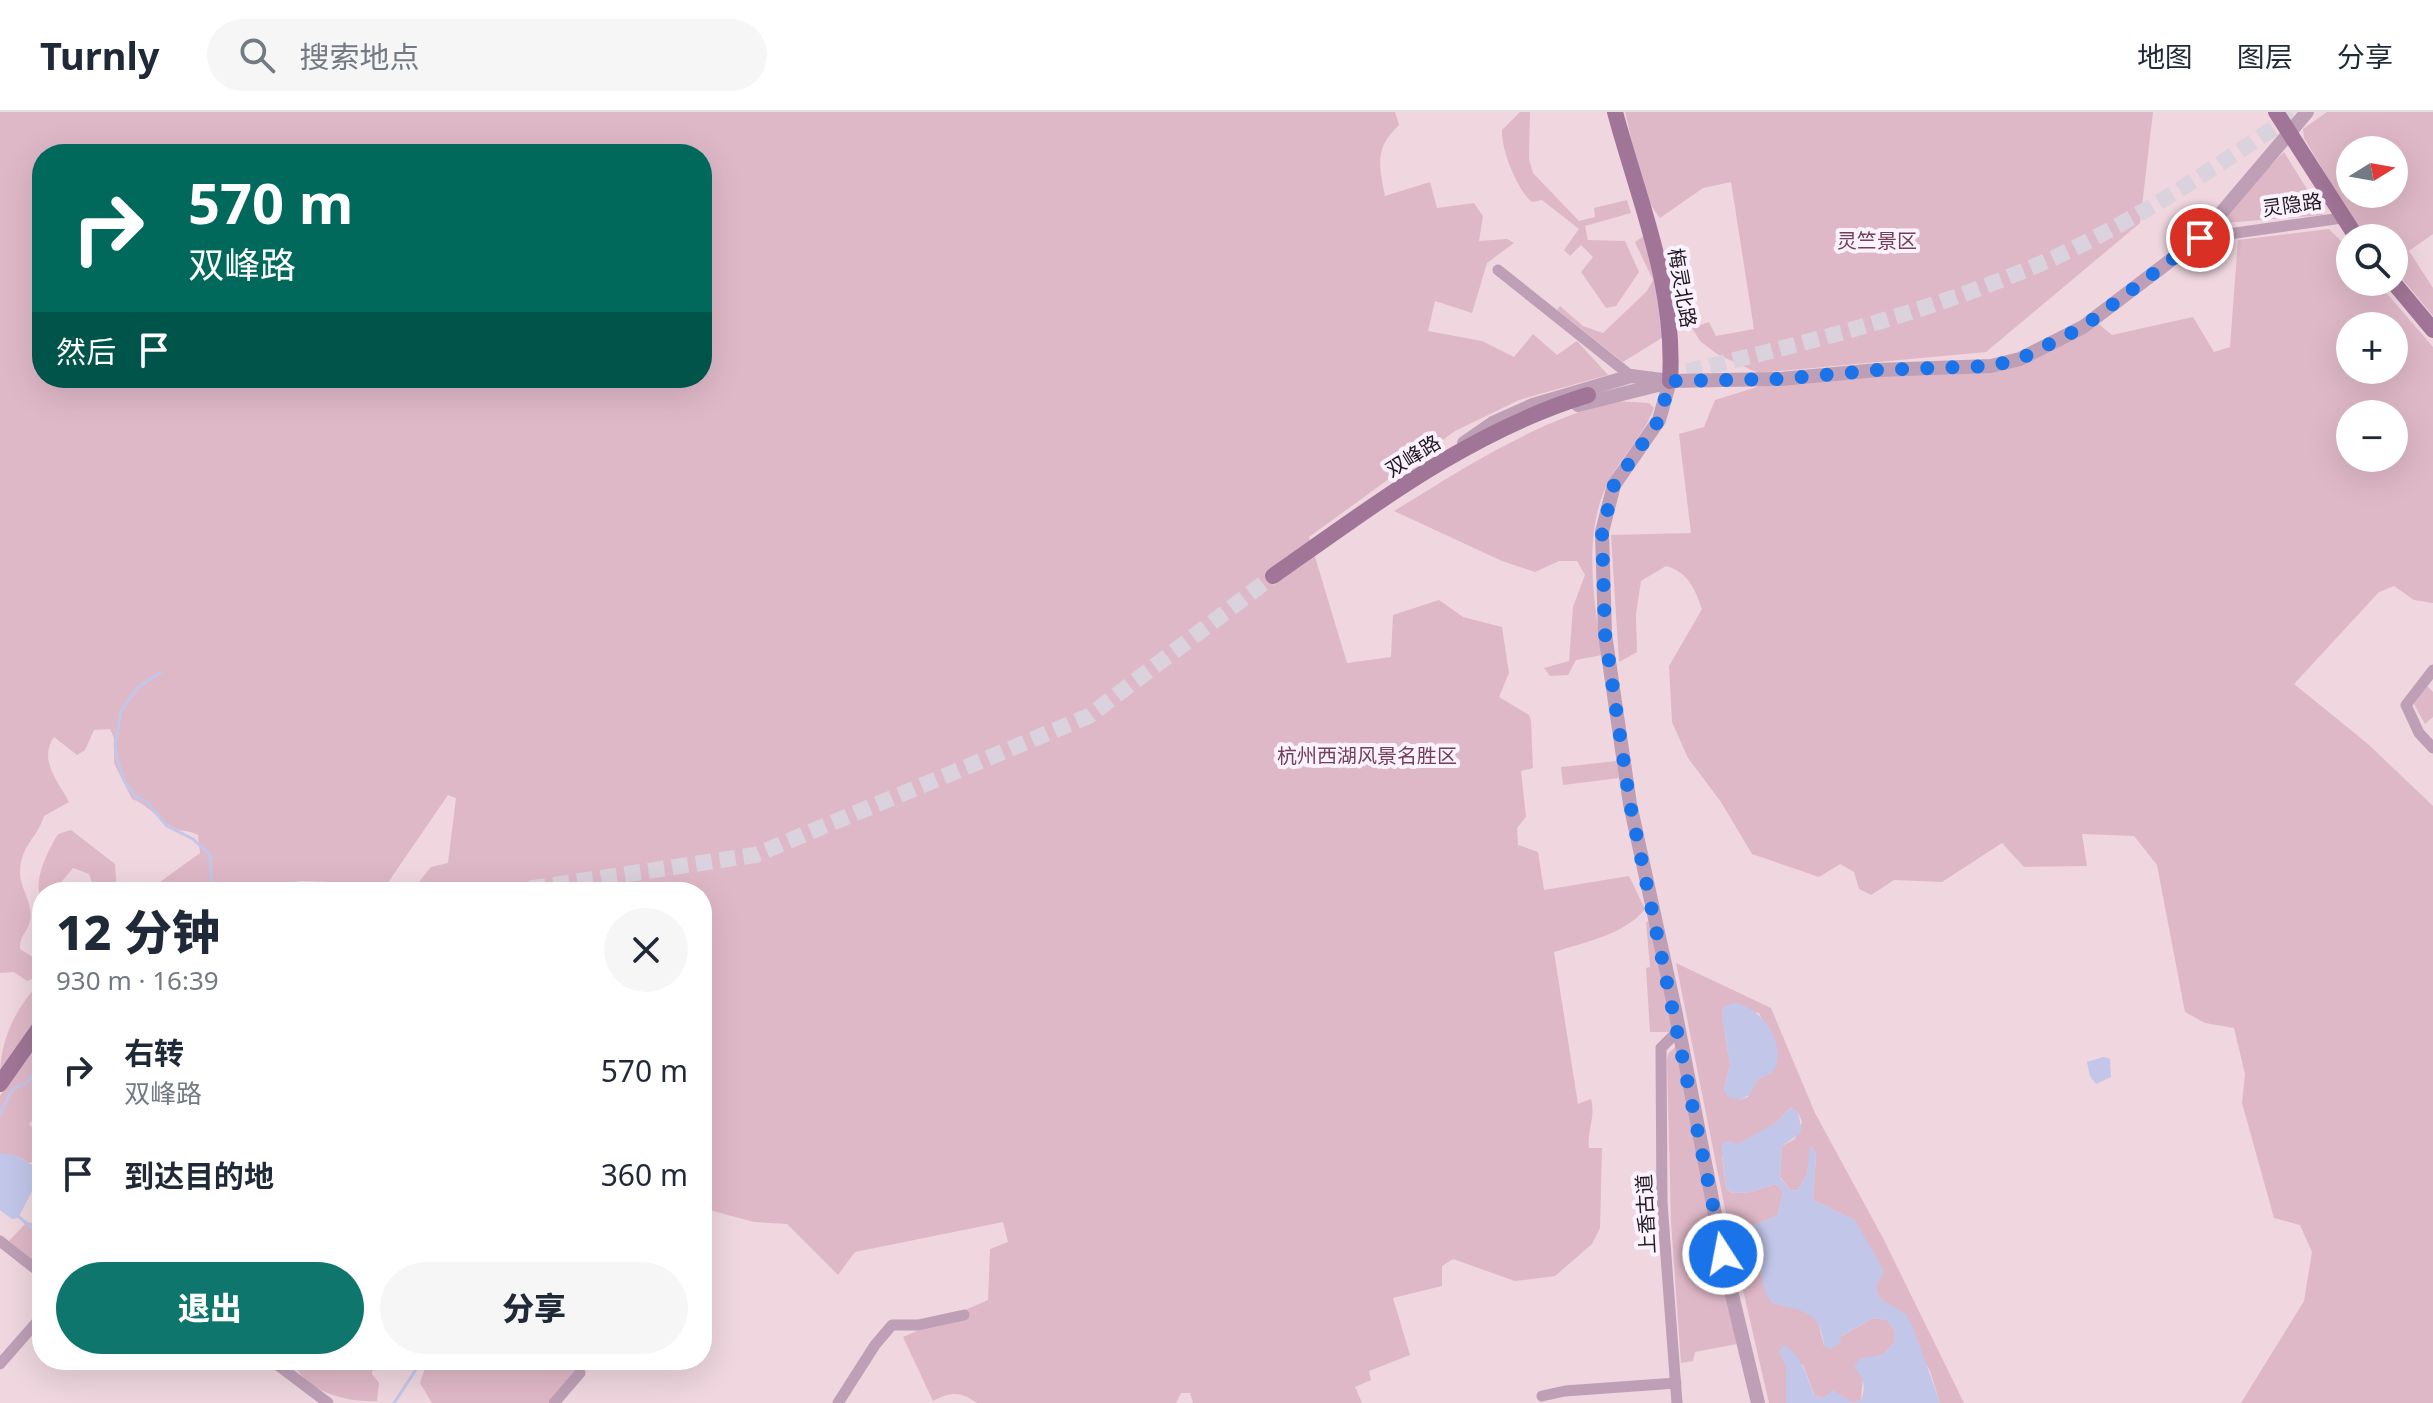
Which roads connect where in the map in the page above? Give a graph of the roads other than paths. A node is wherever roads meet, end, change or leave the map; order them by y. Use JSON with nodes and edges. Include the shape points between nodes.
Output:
{"nodes":[{"id":1,"x":1615,"y":112,"type":"edge"},
{"id":2,"x":2276,"y":112,"type":"edge"},
{"id":3,"x":2307,"y":112,"type":"edge"},
{"id":4,"x":2316,"y":112,"type":"edge"},
{"id":5,"x":2288,"y":130,"type":"junction"},
{"id":6,"x":2342,"y":218,"type":"junction"},
{"id":7,"x":2346,"y":224,"type":"edge"},
{"id":8,"x":2200,"y":238,"type":"junction"},
{"id":9,"x":1498,"y":270,"type":"dead end"},
{"id":10,"x":2405,"y":296,"type":"edge"},
{"id":11,"x":2433,"y":330,"type":"edge"},
{"id":12,"x":1631,"y":376,"type":"junction"},
{"id":13,"x":1670,"y":381,"type":"junction"},
{"id":14,"x":1588,"y":395,"type":"tunnel mouth"},
{"id":15,"x":1442,"y":461,"type":"junction"},
{"id":16,"x":1273,"y":576,"type":"tunnel mouth"},
{"id":17,"x":2433,"y":670,"type":"edge"},
{"id":18,"x":2433,"y":748,"type":"edge"},
{"id":19,"x":1679,"y":1030,"type":"junction"},
{"id":20,"x":32,"y":1038,"type":"edge"},
{"id":21,"x":0,"y":1084,"type":"edge"},
{"id":22,"x":0,"y":1241,"type":"edge"},
{"id":23,"x":32,"y":1266,"type":"edge"},
{"id":24,"x":964,"y":1315,"type":"dead end"},
{"id":25,"x":32,"y":1327,"type":"edge"},
{"id":26,"x":0,"y":1364,"type":"edge"},
{"id":27,"x":284,"y":1370,"type":"edge"},
{"id":28,"x":580,"y":1373,"type":"dead end"},
{"id":29,"x":1676,"y":1383,"type":"junction"},
{"id":30,"x":1542,"y":1396,"type":"dead end"},
{"id":31,"x":328,"y":1403,"type":"edge"},
{"id":32,"x":554,"y":1403,"type":"edge"},
{"id":33,"x":838,"y":1403,"type":"edge"},
{"id":34,"x":1677,"y":1403,"type":"edge"},
{"id":35,"x":1758,"y":1403,"type":"edge"}],
"edges":[{"from":1,"to":13,"type":"main road","name":"梅灵北路","via":[[1671,315]]},
{"from":2,"to":5,"type":"main road","name":"灵隐路"},
{"from":3,"to":5,"type":"street"},
{"from":4,"to":5,"type":"street"},
{"from":5,"to":6,"type":"main road","name":"灵隐路"},
{"from":5,"to":8,"type":"street"},
{"from":6,"to":7,"type":"main road","name":"灵隐路"},
{"from":6,"to":8,"type":"street","name":"灵隐路"},
{"from":8,"to":13,"type":"street","via":[[2083,327],[2020,359],[1991,366]]},
{"from":9,"to":12,"type":"street"},
{"from":10,"to":11,"type":"main road"},
{"from":12,"to":13,"type":"street"},
{"from":12,"to":15,"type":"street","via":[[1533,405],[1493,423]]},
{"from":13,"to":15,"type":"street","via":[[1547,415]]},
{"from":13,"to":19,"type":"street","name":"梅灵北路","via":[[1659,420],[1614,485],[1602,532],[1605,634],[1630,804]]},
{"from":14,"to":15,"type":"main road","name":"双峰路","via":[[1487,433]]},
{"from":15,"to":16,"type":"main road","name":"双峰路"},
{"from":17,"to":18,"type":"street","via":[[2406,705]]},
{"from":19,"to":29,"type":"street","name":"上香古道","via":[[1661,1048],[1662,1203]]},
{"from":19,"to":35,"type":"street","name":"梅灵北路"},
{"from":20,"to":21,"type":"main road"},
{"from":22,"to":23,"type":"street"},
{"from":24,"to":33,"type":"street","via":[[892,1325]]},
{"from":25,"to":26,"type":"street"},
{"from":27,"to":31,"type":"street"},
{"from":28,"to":32,"type":"street"},
{"from":29,"to":30,"type":"street"},
{"from":29,"to":34,"type":"street","name":"上香古道"}]}
